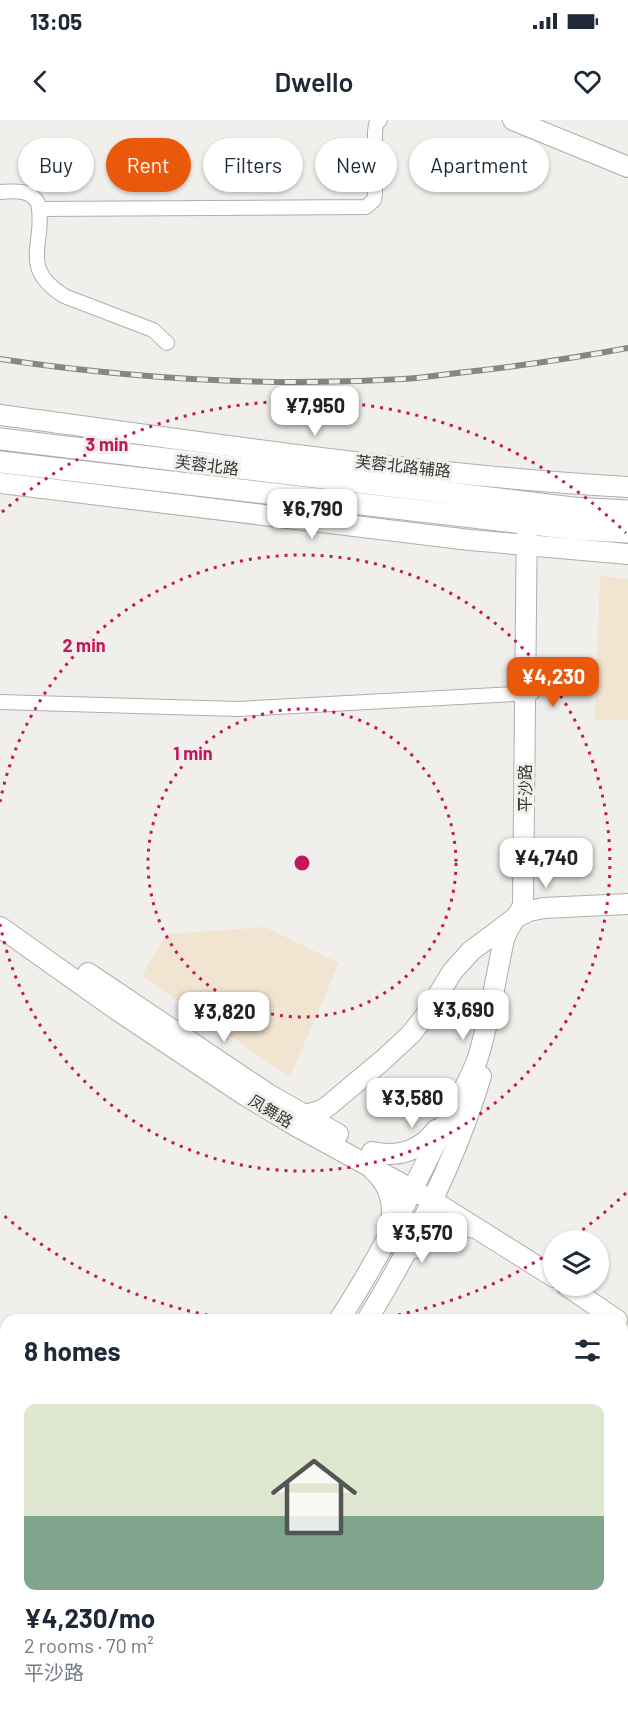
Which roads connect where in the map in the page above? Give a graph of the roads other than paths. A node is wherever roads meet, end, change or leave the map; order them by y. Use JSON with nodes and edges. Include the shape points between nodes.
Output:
{"nodes":[{"id":1,"x":380,"y":120,"type":"edge"},
{"id":2,"x":513,"y":120,"type":"edge"},
{"id":3,"x":628,"y":167,"type":"edge"},
{"id":4,"x":0,"y":192,"type":"edge"},
{"id":5,"x":39,"y":209,"type":"junction"},
{"id":6,"x":167,"y":344,"type":"dead end"},
{"id":7,"x":0,"y":415,"type":"edge"},
{"id":8,"x":0,"y":439,"type":"edge"},
{"id":9,"x":0,"y":462,"type":"edge"},
{"id":10,"x":30,"y":465,"type":"junction"},
{"id":11,"x":1,"y":485,"type":"edge"},
{"id":12,"x":628,"y":487,"type":"edge"},
{"id":13,"x":261,"y":492,"type":"junction"},
{"id":14,"x":533,"y":503,"type":"junction"},
{"id":15,"x":628,"y":511,"type":"edge"},
{"id":16,"x":258,"y":514,"type":"junction"},
{"id":17,"x":532,"y":524,"type":"junction"},
{"id":18,"x":628,"y":532,"type":"edge"},
{"id":19,"x":532,"y":546,"type":"junction"},
{"id":20,"x":628,"y":554,"type":"edge"},
{"id":21,"x":530,"y":693,"type":"junction"},
{"id":22,"x":0,"y":702,"type":"edge"},
{"id":23,"x":628,"y":904,"type":"edge"},
{"id":24,"x":0,"y":911,"type":"edge"},
{"id":25,"x":524,"y":914,"type":"junction"},
{"id":26,"x":0,"y":927,"type":"edge"},
{"id":27,"x":451,"y":1112,"type":"junction"},
{"id":28,"x":305,"y":1115,"type":"junction"},
{"id":29,"x":369,"y":1158,"type":"junction"},
{"id":30,"x":415,"y":1183,"type":"junction"},
{"id":31,"x":435,"y":1195,"type":"junction"},
{"id":32,"x":477,"y":1228,"type":"junction"},
{"id":33,"x":388,"y":1238,"type":"junction"},
{"id":34,"x":404,"y":1257,"type":"junction"},
{"id":35,"x":543,"y":1270,"type":"edge"},
{"id":36,"x":582,"y":1296,"type":"edge"},
{"id":37,"x":343,"y":1314,"type":"edge"},
{"id":38,"x":371,"y":1314,"type":"edge"},
{"id":39,"x":608,"y":1314,"type":"edge"}],
"edges":[{"from":1,"to":5,"type":"street","via":[[375,132],[375,194],[366,207]]},
{"from":2,"to":3,"type":"street"},
{"from":4,"to":5,"type":"street","via":[[28,193]]},
{"from":5,"to":6,"type":"street","via":[[39,271],[52,288],[153,330]]},
{"from":7,"to":12,"type":"street","name":"芙蓉北路辅路","via":[[376,463]]},
{"from":8,"to":14,"type":"main road","name":"芙蓉北路"},
{"from":9,"to":10,"type":"main road","name":"芙蓉北路"},
{"from":10,"to":11,"type":"street"},
{"from":10,"to":13,"type":"main road","name":"芙蓉北路"},
{"from":11,"to":16,"type":"street"},
{"from":13,"to":16,"type":"street"},
{"from":13,"to":17,"type":"main road","name":"芙蓉北路"},
{"from":14,"to":15,"type":"main road","name":"芙蓉北路"},
{"from":14,"to":17,"type":"street","name":"平沙路"},
{"from":16,"to":19,"type":"street"},
{"from":17,"to":18,"type":"main road","name":"芙蓉北路"},
{"from":17,"to":19,"type":"street","name":"平沙路"},
{"from":19,"to":20,"type":"street"},
{"from":19,"to":21,"type":"street","name":"平沙路"},
{"from":21,"to":22,"type":"street","via":[[238,709]]},
{"from":21,"to":25,"type":"street","name":"平沙路","via":[[534,882]]},
{"from":23,"to":25,"type":"street","via":[[544,908]]},
{"from":24,"to":28,"type":"street","name":"凤舞路","via":[[205,1053]]},
{"from":25,"to":27,"type":"street","name":"平沙路","via":[[504,939],[479,1056]]},
{"from":25,"to":28,"type":"street","via":[[471,951],[452,972],[411,1034],[383,1060],[328,1106]]},
{"from":25,"to":31,"type":"street","via":[[513,934],[483,1067]]},
{"from":26,"to":29,"type":"street","name":"凤舞路","via":[[243,1094]]},
{"from":27,"to":29,"type":"street","via":[[432,1136],[416,1148]]},
{"from":27,"to":30,"type":"street","name":"平沙路"},
{"from":28,"to":29,"type":"street","name":"凤舞路"},
{"from":29,"to":30,"type":"street","name":"凤舞路"},
{"from":29,"to":33,"type":"street","via":[[390,1197],[392,1220]]},
{"from":30,"to":31,"type":"street","name":"凤舞路"},
{"from":30,"to":33,"type":"street","name":"平沙路"},
{"from":31,"to":32,"type":"street","name":"凤舞路"},
{"from":31,"to":34,"type":"street"},
{"from":32,"to":34,"type":"street","via":[[447,1229],[420,1241]]},
{"from":32,"to":35,"type":"street","name":"凤舞路"},
{"from":33,"to":37,"type":"street","name":"平沙路"},
{"from":34,"to":38,"type":"street"},
{"from":36,"to":39,"type":"street"}]}
